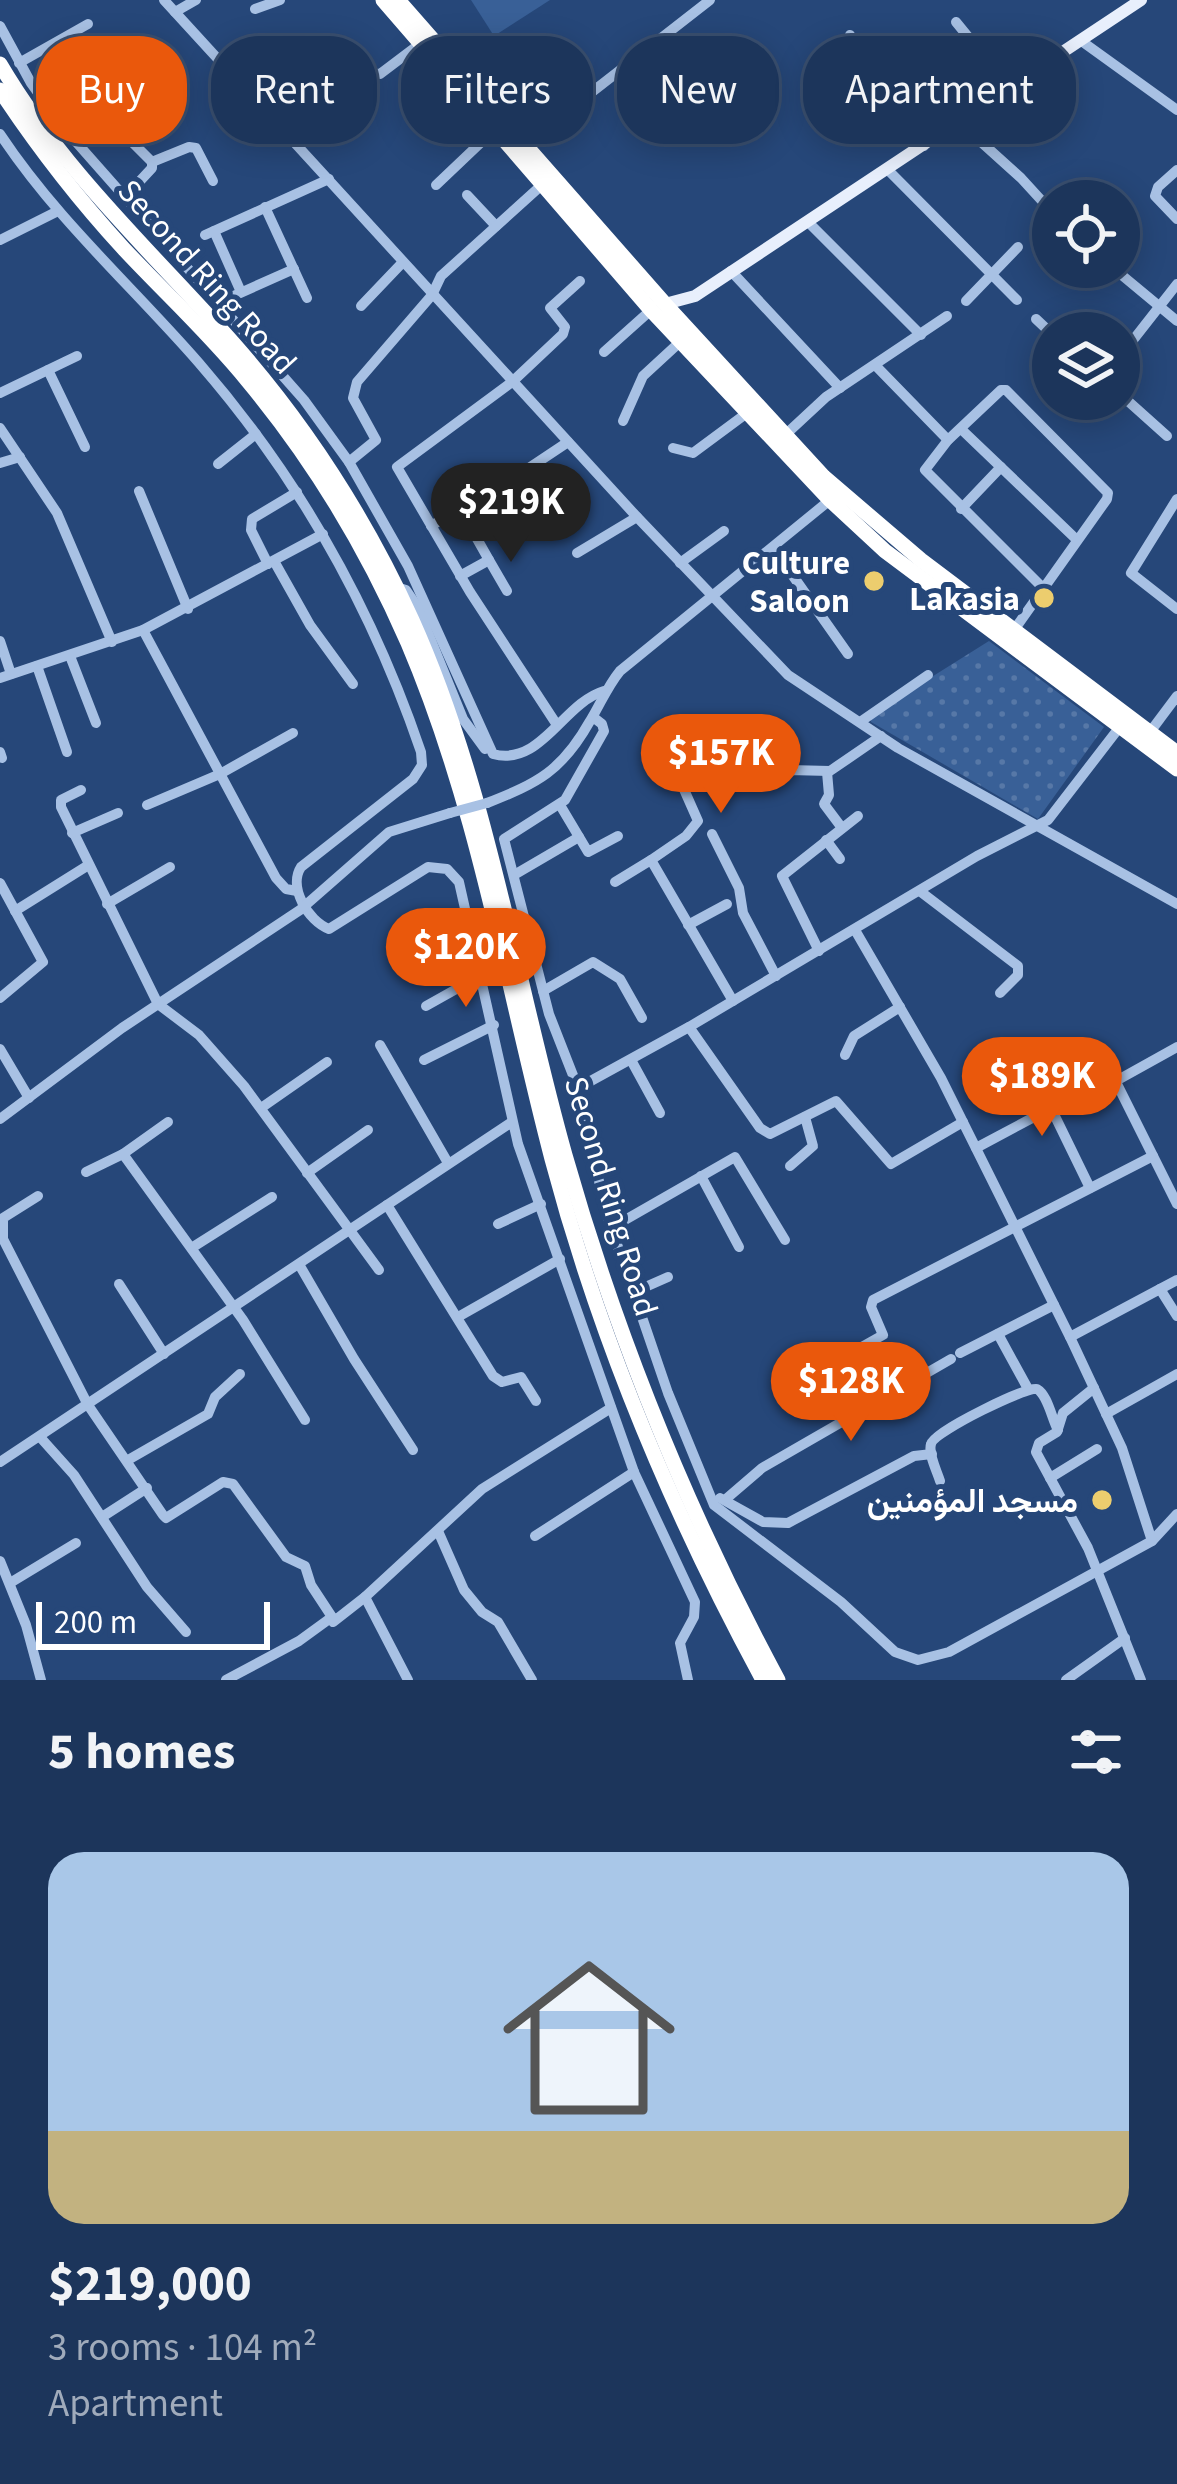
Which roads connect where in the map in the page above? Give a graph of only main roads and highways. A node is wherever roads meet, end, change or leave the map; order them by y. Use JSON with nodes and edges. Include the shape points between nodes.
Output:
{"nodes":[{"id":1,"x":383,"y":0,"type":"edge"},
{"id":2,"x":398,"y":0,"type":"edge"},
{"id":3,"x":1141,"y":0,"type":"edge"},
{"id":4,"x":0,"y":64,"type":"edge"},
{"id":5,"x":0,"y":90,"type":"edge"},
{"id":6,"x":521,"y":147,"type":"junction"},
{"id":7,"x":695,"y":296,"type":"junction"},
{"id":8,"x":658,"y":307,"type":"junction"},
{"id":9,"x":680,"y":321,"type":"junction"},
{"id":10,"x":944,"y":587,"type":"junction"},
{"id":11,"x":1124,"y":720,"type":"junction"},
{"id":12,"x":1146,"y":737,"type":"junction"},
{"id":13,"x":1177,"y":753,"type":"edge"},
{"id":14,"x":1177,"y":769,"type":"edge"},
{"id":15,"x":764,"y":1680,"type":"edge"},
{"id":16,"x":778,"y":1680,"type":"edge"}],
"edges":[{"from":1,"to":6,"type":"highway"},
{"from":2,"to":6,"type":"highway"},
{"from":3,"to":7,"type":"main road"},
{"from":4,"to":16,"type":"highway","name":"Second Ring Road","via":[[91,192],[295,418],[396,587],[462,755],[609,1296],[683,1488]]},
{"from":5,"to":15,"type":"highway","name":"Second Ring Road","via":[[84,203],[290,435],[389,602],[458,786],[592,1289],[671,1493]]},
{"from":6,"to":8,"type":"highway"},
{"from":6,"to":8,"type":"highway"},
{"from":7,"to":8,"type":"main road"},
{"from":7,"to":9,"type":"main road"},
{"from":8,"to":9,"type":"highway"},
{"from":8,"to":10,"type":"highway","via":[[830,500],[885,551]]},
{"from":9,"to":10,"type":"highway","via":[[784,436]]},
{"from":10,"to":11,"type":"highway"},
{"from":10,"to":11,"type":"highway","via":[[1014,630]]},
{"from":11,"to":12,"type":"highway"},
{"from":12,"to":13,"type":"highway"},
{"from":12,"to":14,"type":"highway"}]}
